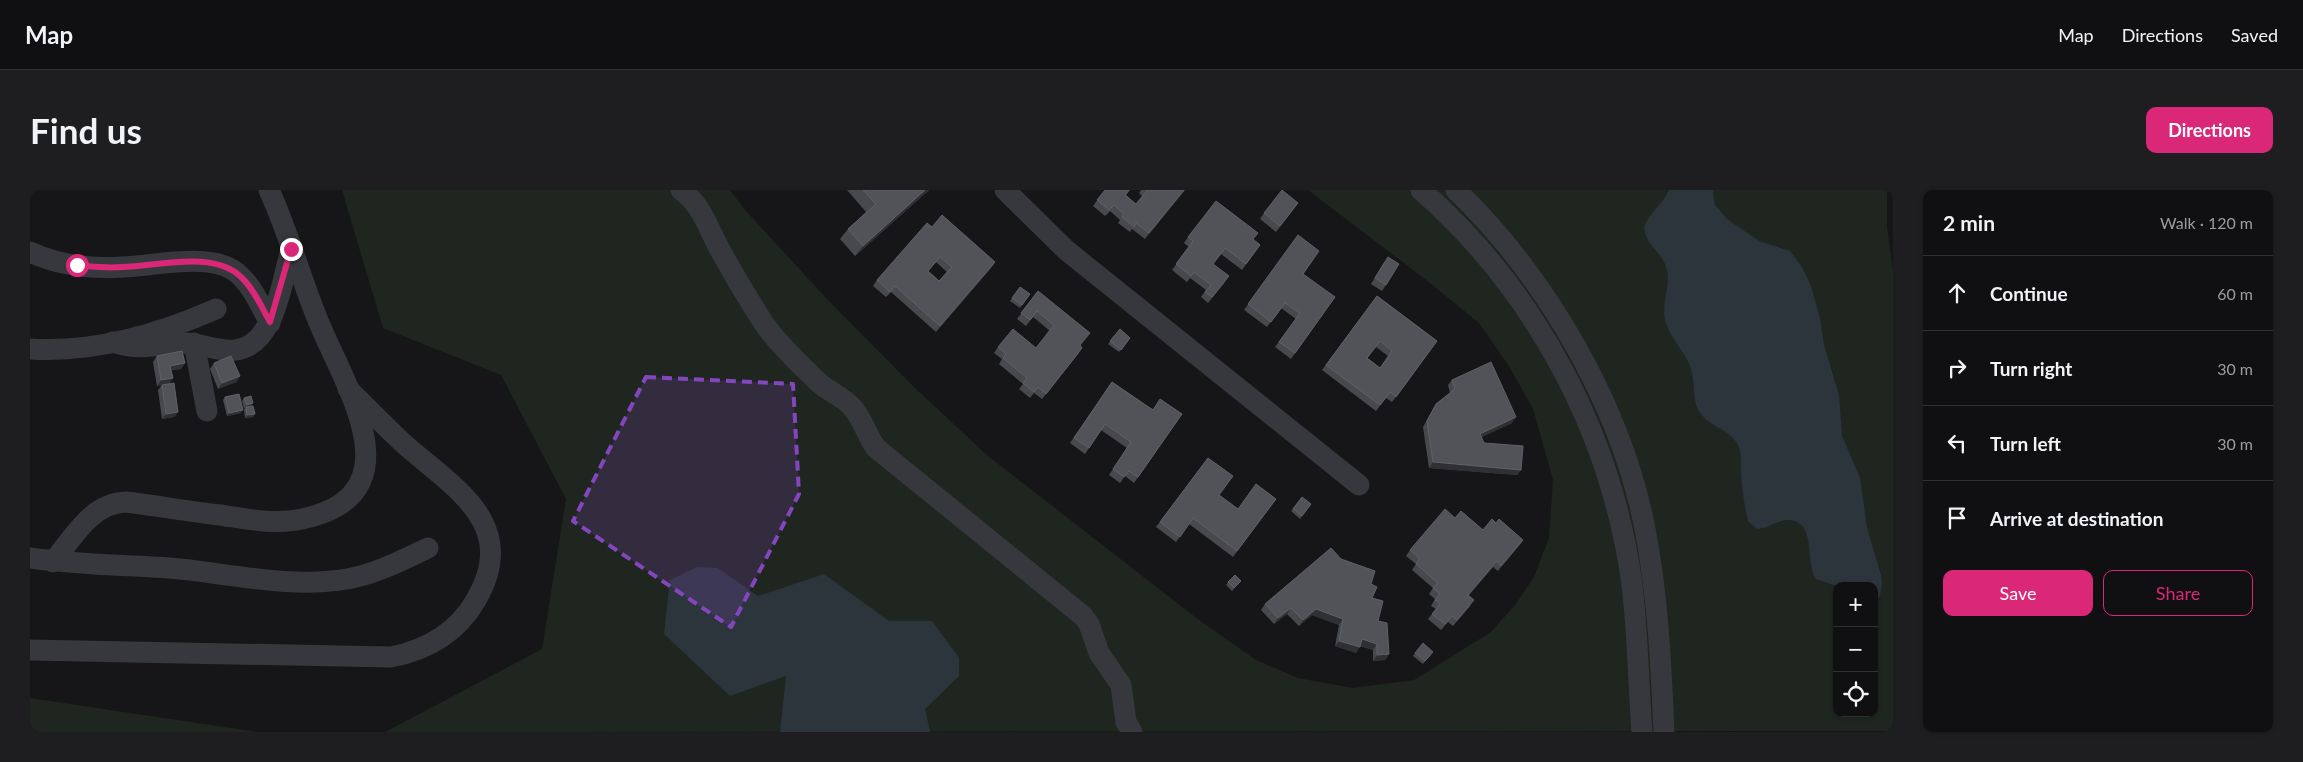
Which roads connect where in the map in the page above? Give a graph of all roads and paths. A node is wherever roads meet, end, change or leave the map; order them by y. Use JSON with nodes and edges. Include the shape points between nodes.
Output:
{"nodes":[{"id":1,"x":269,"y":190,"type":"edge"},
{"id":2,"x":680,"y":190,"type":"edge"},
{"id":3,"x":1421,"y":190,"type":"edge"},
{"id":4,"x":1456,"y":190,"type":"edge"},
{"id":5,"x":1011,"y":192,"type":"edge"},
{"id":6,"x":291,"y":249,"type":"junction"},
{"id":7,"x":30,"y":252,"type":"edge"},
{"id":8,"x":216,"y":309,"type":"dead end"},
{"id":9,"x":270,"y":322,"type":"junction"},
{"id":10,"x":113,"y":342,"type":"junction"},
{"id":11,"x":194,"y":344,"type":"junction"},
{"id":12,"x":30,"y":349,"type":"edge"},
{"id":13,"x":348,"y":389,"type":"junction"},
{"id":14,"x":207,"y":411,"type":"dead end"},
{"id":15,"x":1359,"y":485,"type":"dead end"},
{"id":16,"x":428,"y":548,"type":"dead end"},
{"id":17,"x":30,"y":558,"type":"edge"},
{"id":18,"x":53,"y":562,"type":"junction"},
{"id":19,"x":30,"y":650,"type":"edge"},
{"id":20,"x":1132,"y":732,"type":"edge"},
{"id":21,"x":1642,"y":732,"type":"edge"},
{"id":22,"x":1664,"y":732,"type":"edge"}],
"edges":[{"from":1,"to":6,"type":"street"},
{"from":2,"to":20,"type":"street","via":[[702,212],[766,326],[826,390],[850,404],[876,448],[1083,616],[1099,653],[1121,685],[1126,722]]},
{"from":3,"to":21,"type":"street","via":[[1461,228],[1513,289],[1539,327],[1581,407],[1612,492],[1626,549],[1634,608]]},
{"from":4,"to":22,"type":"street","via":[[1512,250],[1548,302],[1586,368],[1618,437],[1637,495],[1652,567]]},
{"from":5,"to":15,"type":"street","via":[[1066,250]]},
{"from":6,"to":9,"type":"street"},
{"from":6,"to":13,"type":"street"},
{"from":7,"to":9,"type":"street","via":[[100,268],[199,262],[222,265],[237,273],[249,286]]},
{"from":8,"to":10,"type":"street","via":[[169,327]]},
{"from":9,"to":11,"type":"street","via":[[260,338],[244,348],[226,350]]},
{"from":10,"to":11,"type":"street","via":[[144,348]]},
{"from":10,"to":12,"type":"street","via":[[75,348]]},
{"from":11,"to":14,"type":"street"},
{"from":13,"to":18,"type":"street","via":[[364,429],[366,456],[355,491],[338,505],[302,519],[275,522],[116,502],[93,514]]},
{"from":13,"to":19,"type":"street","via":[[465,495],[485,525],[491,549],[486,584],[472,608],[450,632],[422,649],[391,657]]},
{"from":16,"to":18,"type":"street","via":[[368,574],[312,582],[283,582],[147,566]]},
{"from":17,"to":18,"type":"street"}]}
